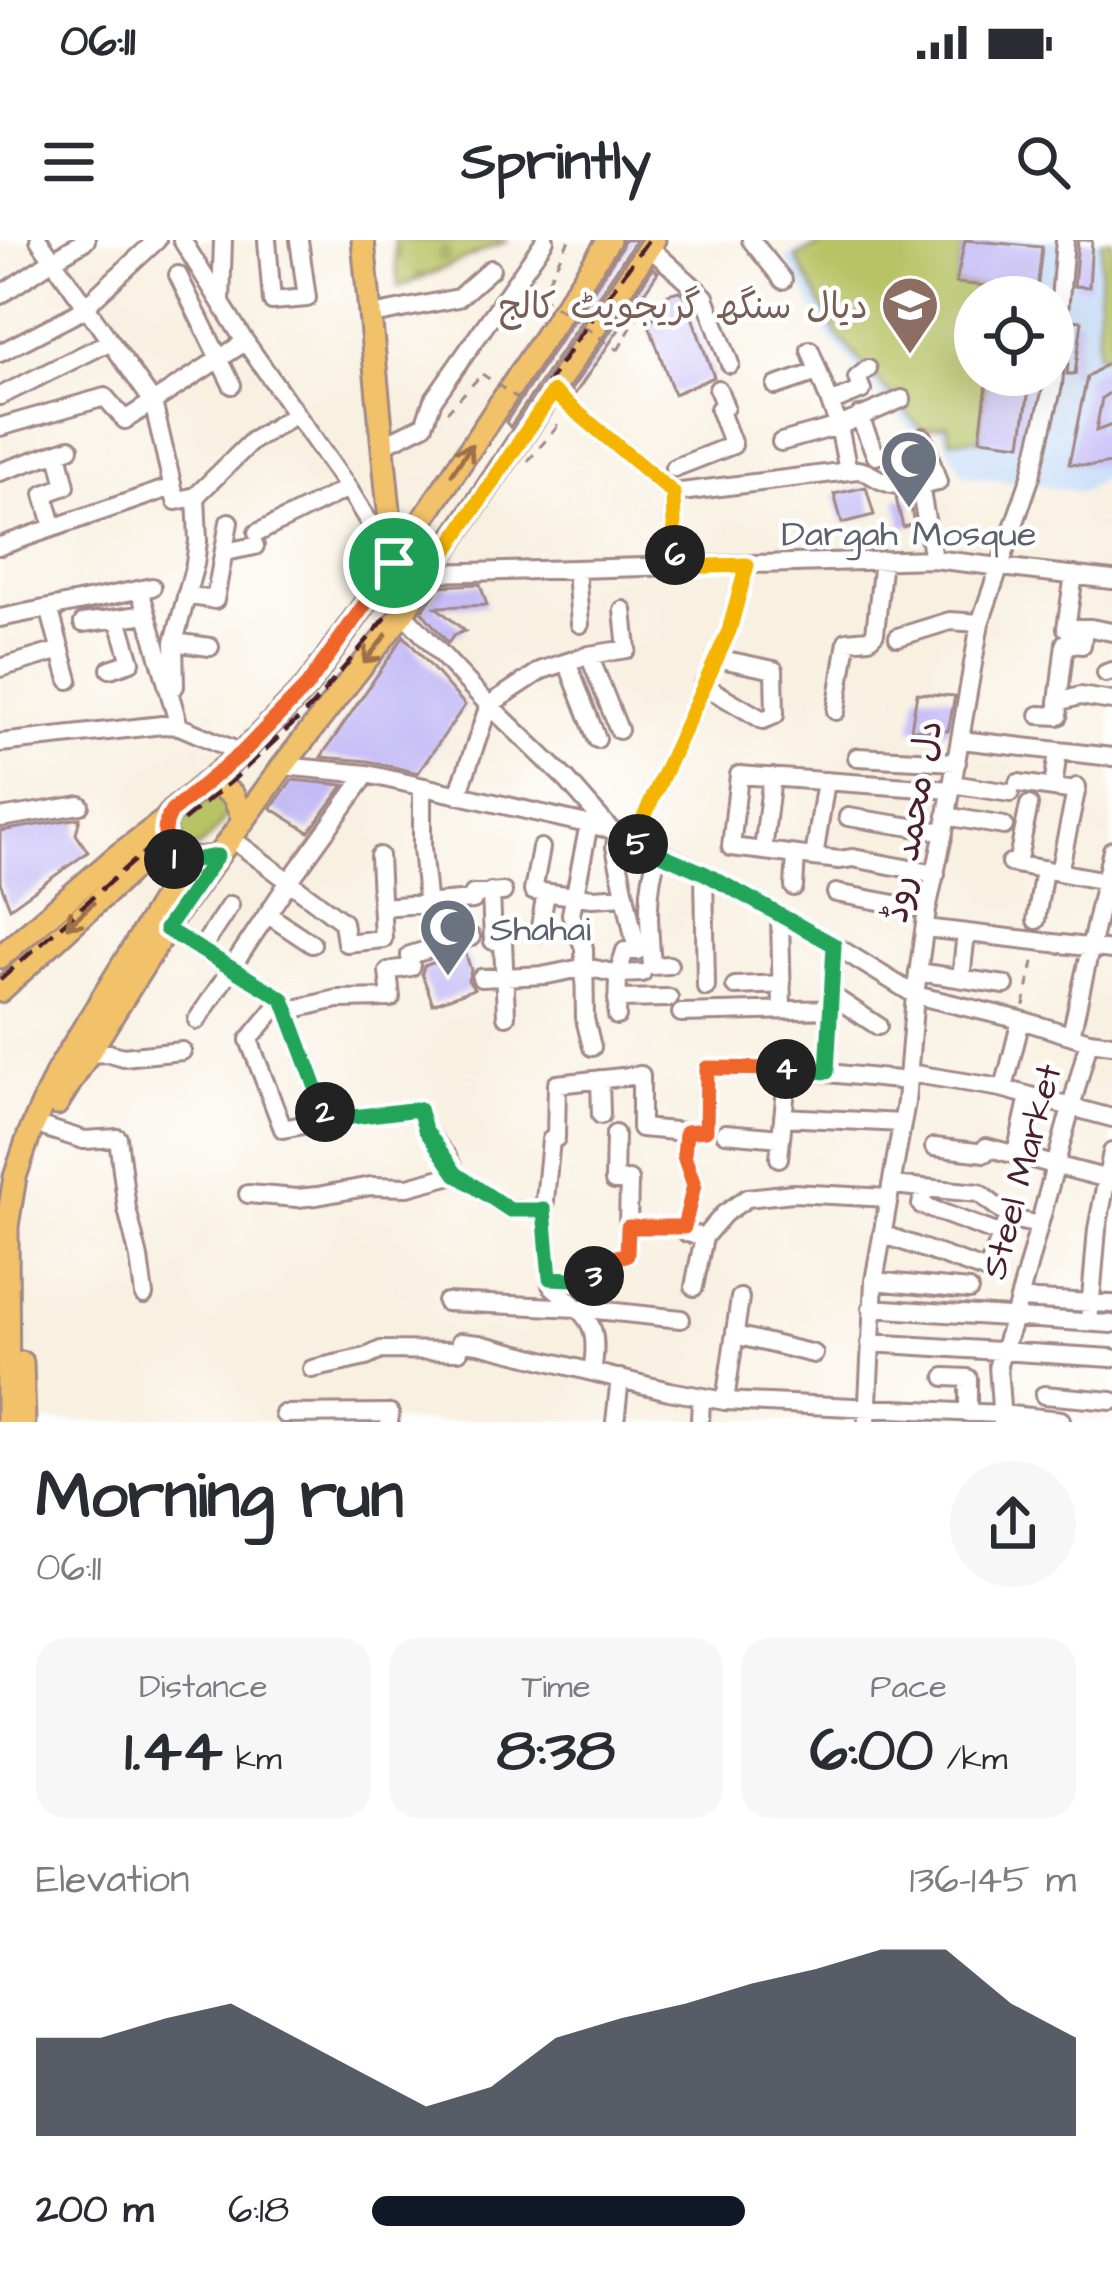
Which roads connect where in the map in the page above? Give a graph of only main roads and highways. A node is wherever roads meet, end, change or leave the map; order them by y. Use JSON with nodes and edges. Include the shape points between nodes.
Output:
{"nodes":[{"id":1,"x":363,"y":240,"type":"edge"},
{"id":2,"x":609,"y":240,"type":"edge"},
{"id":3,"x":651,"y":243,"type":"edge"},
{"id":4,"x":394,"y":563,"type":"junction"},
{"id":5,"x":209,"y":780,"type":"junction"},
{"id":6,"x":165,"y":820,"type":"junction"},
{"id":7,"x":230,"y":838,"type":"junction"},
{"id":8,"x":170,"y":859,"type":"junction"},
{"id":9,"x":9,"y":952,"type":"edge"},
{"id":10,"x":0,"y":991,"type":"edge"},
{"id":11,"x":4,"y":1315,"type":"edge"},
{"id":12,"x":8,"y":1422,"type":"edge"},
{"id":13,"x":24,"y":1422,"type":"edge"}],
"edges":[{"from":1,"to":4,"type":"main road"},
{"from":4,"to":2,"type":"main road","one_way":true},
{"from":3,"to":7,"type":"main road","one_way":true,"via":[[403,614]]},
{"from":4,"to":5,"type":"main road","via":[[307,686]]},
{"from":5,"to":6,"type":"main road"},
{"from":5,"to":7,"type":"main road","via":[[232,795]]},
{"from":6,"to":8,"type":"main road"},
{"from":6,"to":9,"type":"main road"},
{"from":7,"to":8,"type":"main road","via":[[194,860]]},
{"from":7,"to":13,"type":"main road","via":[[62,1093],[28,1170],[19,1307]]},
{"from":8,"to":9,"type":"main road","one_way":true,"via":[[130,869]]},
{"from":8,"to":11,"type":"main road","via":[[163,903],[58,1070],[22,1156],[7,1226]]},
{"from":9,"to":10,"type":"main road"},
{"from":11,"to":12,"type":"main road"}]}
